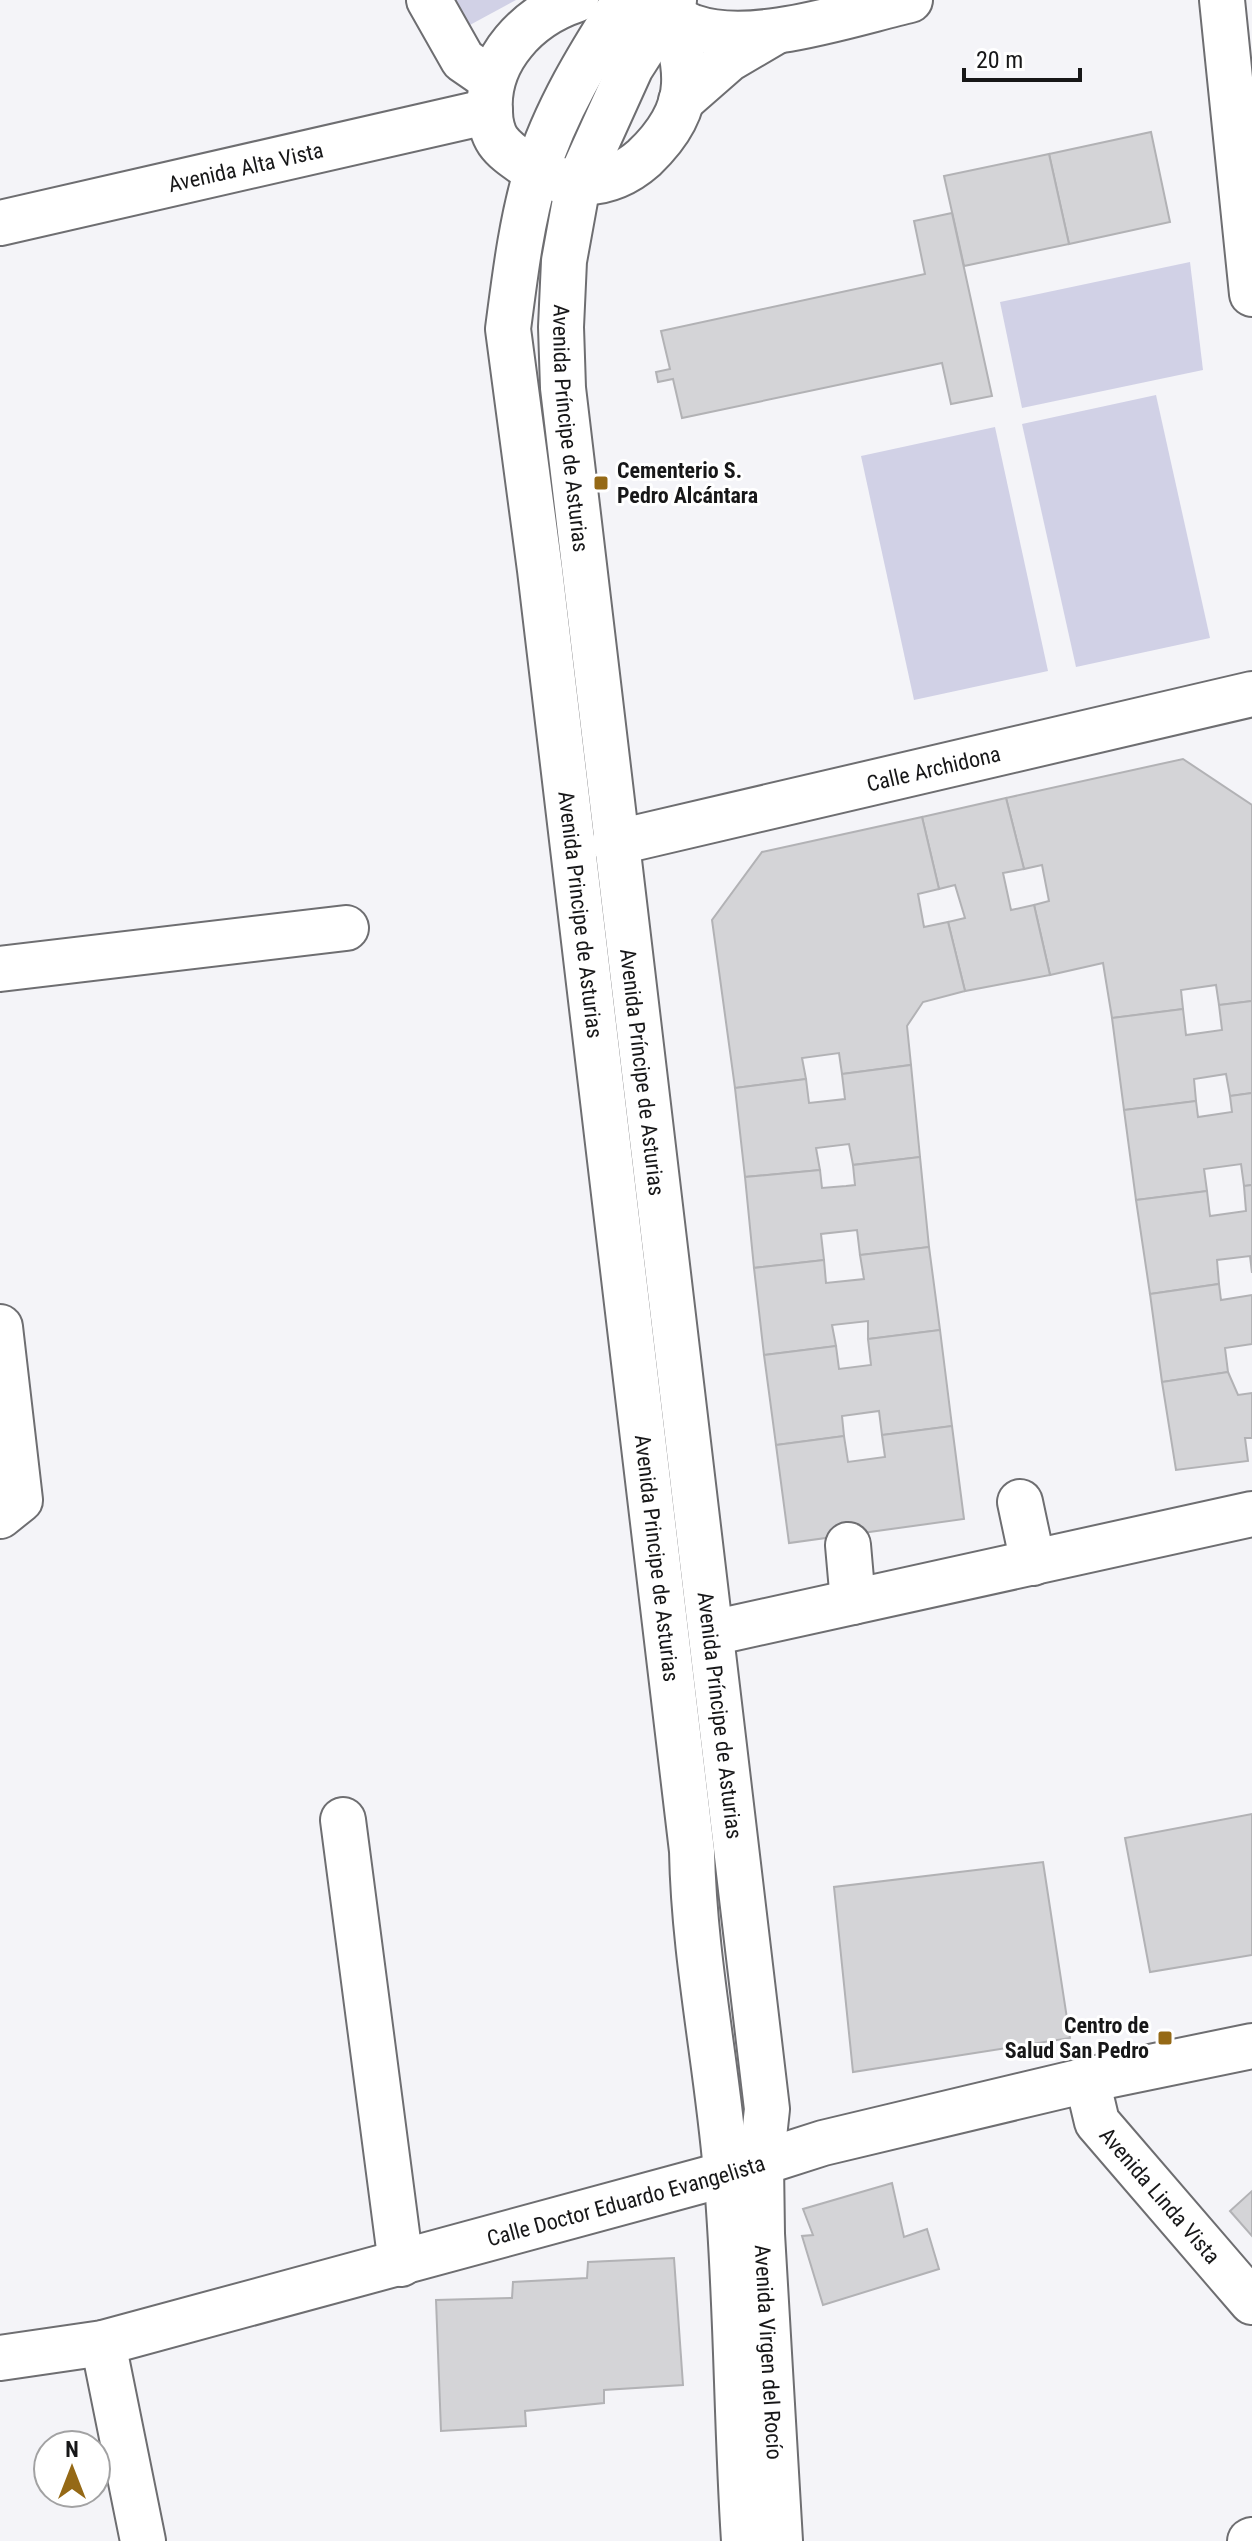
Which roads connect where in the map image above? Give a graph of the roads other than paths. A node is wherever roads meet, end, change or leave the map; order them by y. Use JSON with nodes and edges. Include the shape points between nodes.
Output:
{"nodes":[{"id":1,"x":429,"y":0,"type":"edge"},
{"id":2,"x":576,"y":0,"type":"edge"},
{"id":3,"x":910,"y":0,"type":"edge"},
{"id":4,"x":1222,"y":0,"type":"edge"},
{"id":5,"x":653,"y":3,"type":"edge"},
{"id":6,"x":777,"y":31,"type":"junction"},
{"id":7,"x":491,"y":95,"type":"junction"},
{"id":8,"x":681,"y":101,"type":"junction"},
{"id":9,"x":537,"y":172,"type":"junction"},
{"id":10,"x":578,"y":184,"type":"junction"},
{"id":11,"x":0,"y":223,"type":"edge"},
{"id":12,"x":1252,"y":294,"type":"edge"},
{"id":13,"x":1252,"y":694,"type":"edge"},
{"id":14,"x":614,"y":843,"type":"junction"},
{"id":15,"x":346,"y":928,"type":"dead end"},
{"id":16,"x":0,"y":969,"type":"edge"},
{"id":17,"x":0,"y":1327,"type":"edge"},
{"id":18,"x":1020,"y":1502,"type":"dead end"},
{"id":19,"x":1252,"y":1514,"type":"edge"},
{"id":20,"x":0,"y":1516,"type":"edge"},
{"id":21,"x":848,"y":1545,"type":"dead end"},
{"id":22,"x":1033,"y":1563,"type":"junction"},
{"id":23,"x":853,"y":1602,"type":"junction"},
{"id":24,"x":712,"y":1633,"type":"junction"},
{"id":25,"x":343,"y":1820,"type":"dead end"},
{"id":26,"x":692,"y":1851,"type":"joint"},
{"id":27,"x":1252,"y":2046,"type":"edge"},
{"id":28,"x":1087,"y":2080,"type":"junction"},
{"id":29,"x":744,"y":2169,"type":"junction"},
{"id":30,"x":401,"y":2264,"type":"junction"},
{"id":31,"x":1252,"y":2302,"type":"edge"},
{"id":32,"x":103,"y":2343,"type":"junction"},
{"id":33,"x":0,"y":2358,"type":"edge"},
{"id":34,"x":143,"y":2541,"type":"edge"},
{"id":35,"x":744,"y":2541,"type":"edge"},
{"id":36,"x":780,"y":2541,"type":"edge"}],
"edges":[{"from":1,"to":7,"type":"street","via":[[463,60]]},
{"from":2,"to":7,"type":"street","via":[[531,25],[506,49]]},
{"from":3,"to":6,"type":"street"},
{"from":4,"to":12,"type":"street"},
{"from":5,"to":6,"type":"street","via":[[691,27],[719,33]]},
{"from":5,"to":8,"type":"street","via":[[684,56]]},
{"from":5,"to":9,"type":"street","name":"Avenida Principe de Asturias","via":[[576,80]]},
{"from":5,"to":10,"type":"street","name":"Avenida Príncipe de Asturias","via":[[631,67]]},
{"from":6,"to":8,"type":"street","via":[[729,59]]},
{"from":7,"to":9,"type":"street","via":[[497,140]]},
{"from":7,"to":11,"type":"street","name":"Avenida Alta Vista"},
{"from":8,"to":10,"type":"street","via":[[659,144],[638,163],[613,177]]},
{"from":9,"to":10,"type":"street"},
{"from":9,"to":26,"type":"street","name":"Avenida Principe de Asturias","via":[[519,246],[508,329]]},
{"from":10,"to":14,"type":"street","name":"Avenida Príncipe de Asturias","via":[[564,261],[563,388]]},
{"from":13,"to":14,"type":"street","name":"Calle Archidona"},
{"from":14,"to":24,"type":"street","name":"Avenida Príncipe de Asturias"},
{"from":15,"to":16,"type":"street"},
{"from":17,"to":20,"type":"street","via":[[20,1500]]},
{"from":18,"to":22,"type":"street"},
{"from":19,"to":22,"type":"street"},
{"from":21,"to":23,"type":"street"},
{"from":22,"to":23,"type":"street"},
{"from":23,"to":24,"type":"street"},
{"from":24,"to":29,"type":"street","name":"Avenida Príncipe de Asturias","via":[[767,2109]]},
{"from":25,"to":30,"type":"street"},
{"from":26,"to":29,"type":"street","name":"Avenida Príncipe de Asturias","via":[[693,1905]]},
{"from":27,"to":28,"type":"street","name":"Calle Doctor Eduardo Evangelista"},
{"from":28,"to":29,"type":"street","name":"Calle Doctor Eduardo Evangelista","via":[[823,2143]]},
{"from":28,"to":31,"type":"street","name":"Avenida Linda Vista","via":[[1097,2122]]},
{"from":29,"to":30,"type":"street","name":"Calle Doctor Eduardo Evangelista"},
{"from":29,"to":35,"type":"street","name":"Avenida Virgen del Rocío","via":[[732,2240]]},
{"from":29,"to":36,"type":"street","name":"Avenida Virgen del Rocío","via":[[762,2234]]},
{"from":30,"to":32,"type":"street","name":"Calle Doctor Eduardo Evangelista"},
{"from":32,"to":33,"type":"street","name":"Calle Doctor Eduardo Evangelista"},
{"from":32,"to":34,"type":"street"}]}
